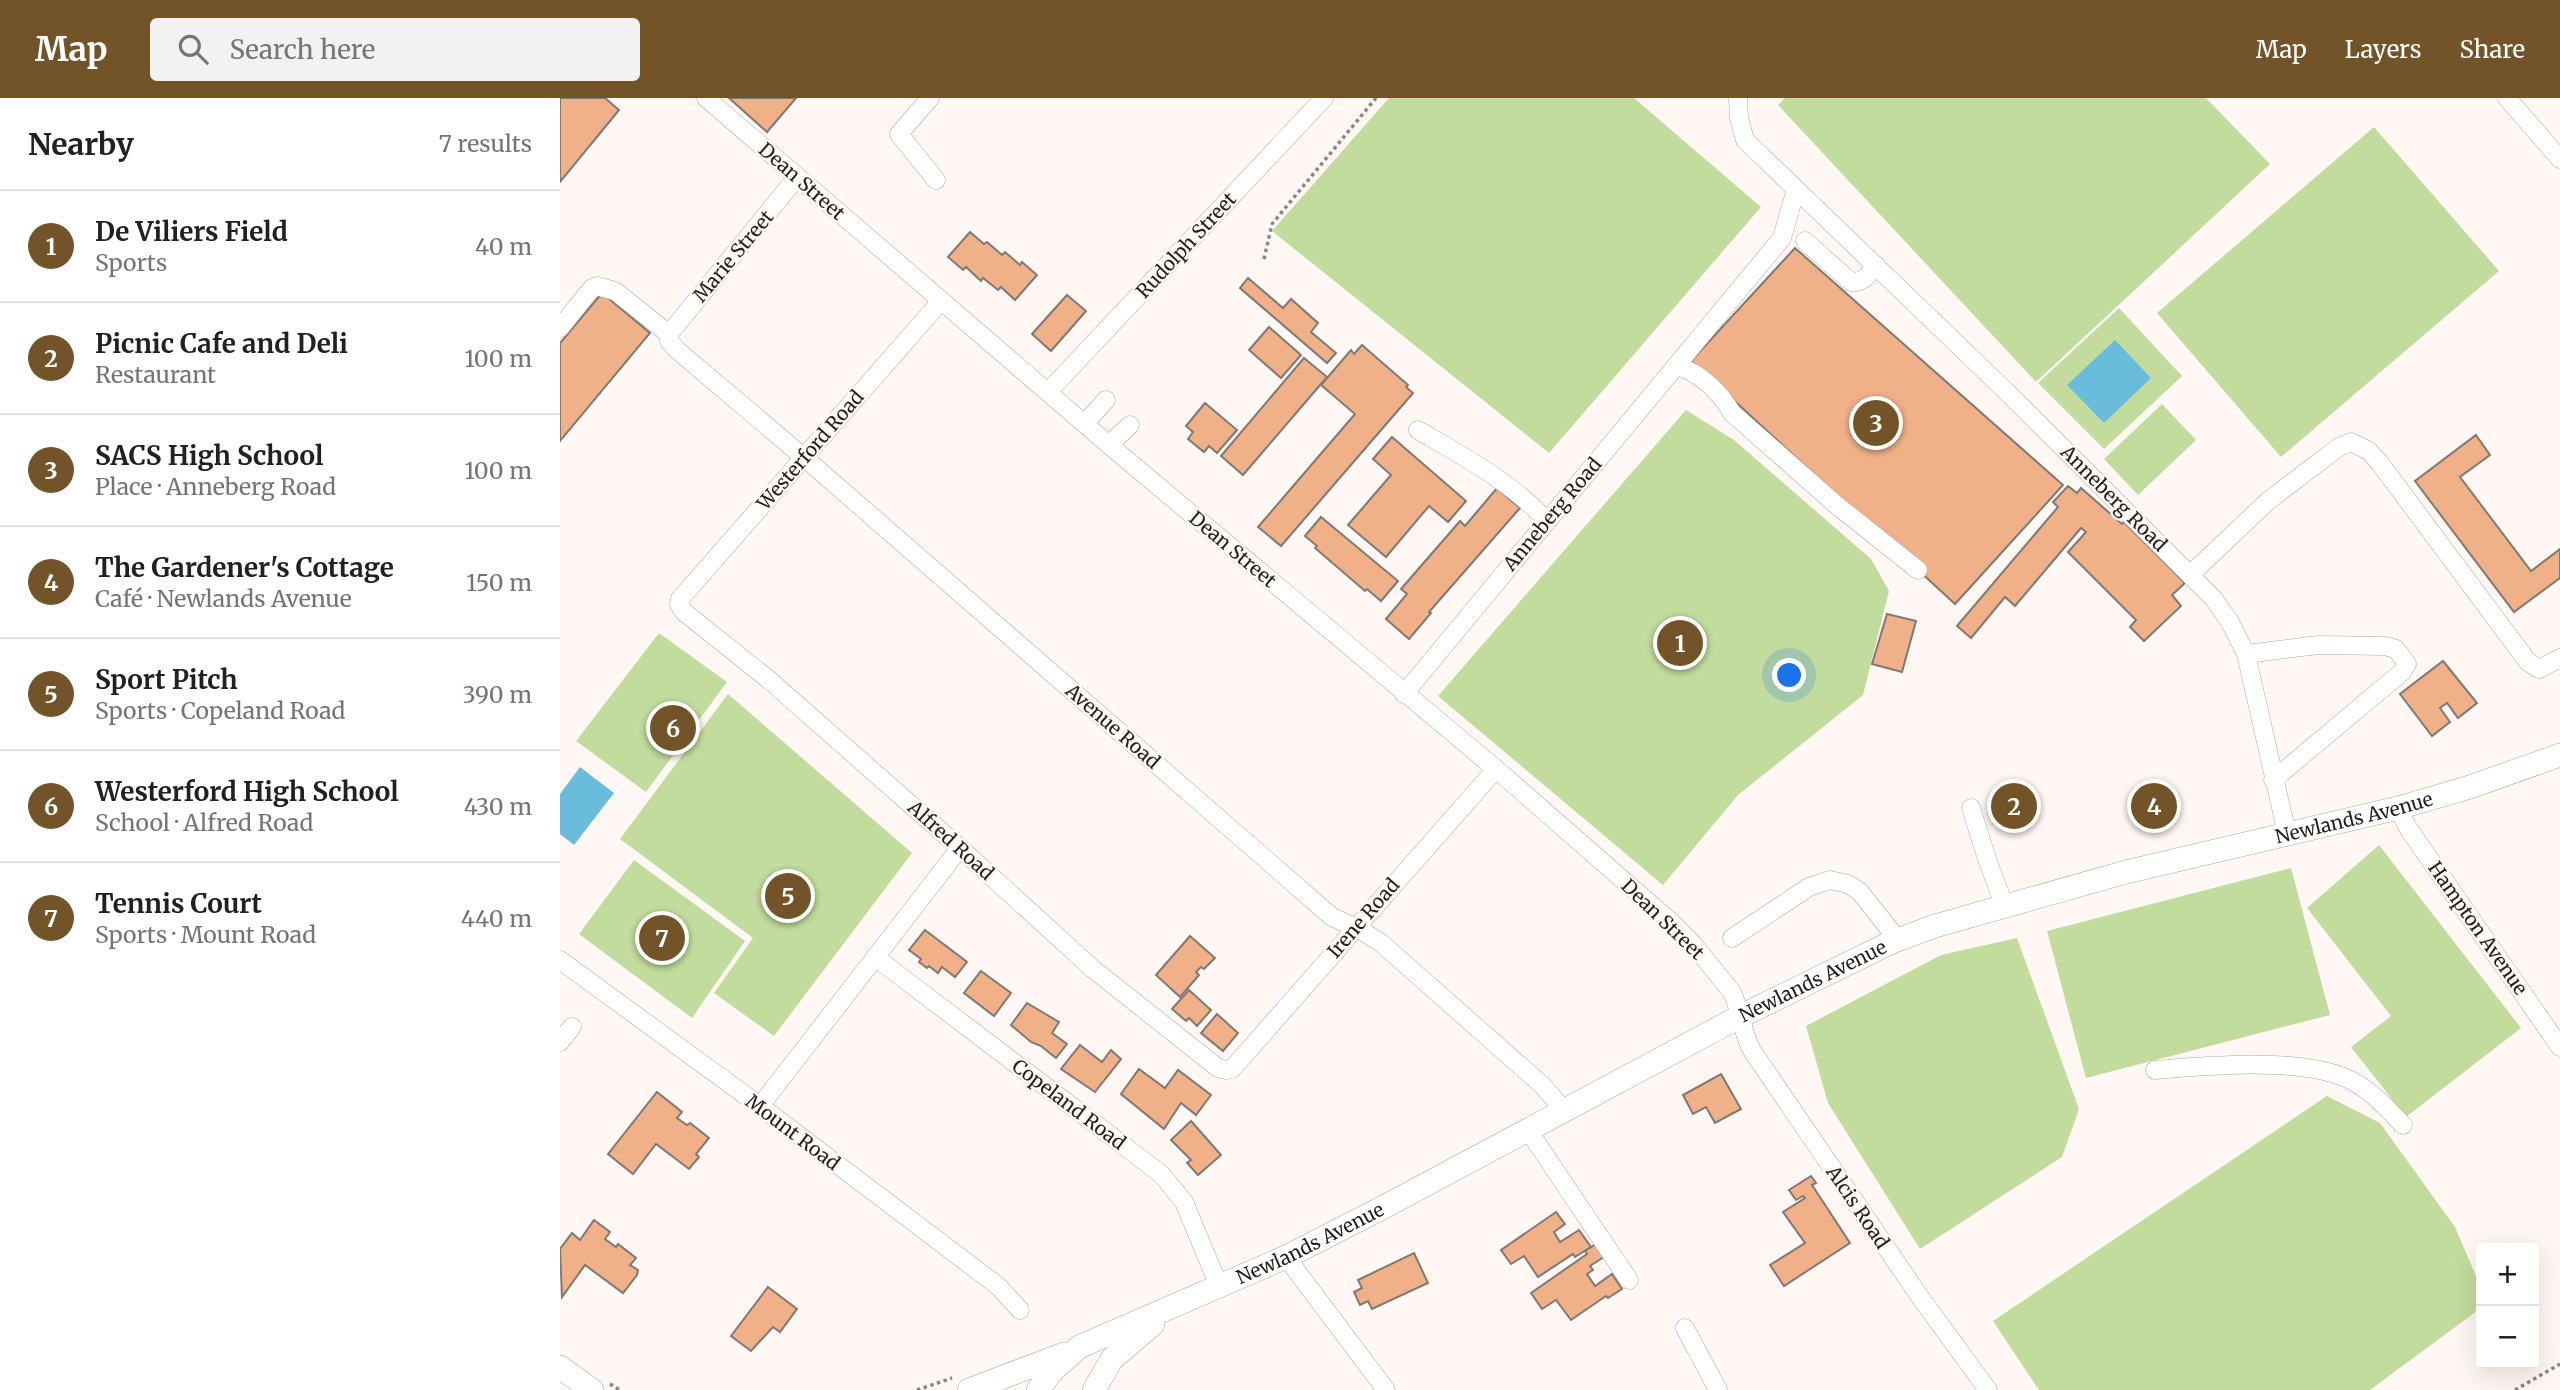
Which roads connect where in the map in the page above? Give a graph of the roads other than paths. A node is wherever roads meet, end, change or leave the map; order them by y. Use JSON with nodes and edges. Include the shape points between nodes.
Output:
{"nodes":[{"id":1,"x":706,"y":98,"type":"edge"},
{"id":2,"x":930,"y":98,"type":"edge"},
{"id":3,"x":1324,"y":98,"type":"edge"},
{"id":4,"x":1738,"y":98,"type":"edge"},
{"id":5,"x":2513,"y":100,"type":"edge"},
{"id":6,"x":2560,"y":159,"type":"edge"},
{"id":7,"x":797,"y":177,"type":"junction"},
{"id":8,"x":936,"y":180,"type":"dead end"},
{"id":9,"x":1796,"y":189,"type":"junction"},
{"id":10,"x":1834,"y":224,"type":"junction"},
{"id":11,"x":1782,"y":238,"type":"junction"},
{"id":12,"x":1805,"y":241,"type":"junction"},
{"id":13,"x":1877,"y":265,"type":"junction"},
{"id":14,"x":941,"y":301,"type":"junction"},
{"id":15,"x":560,"y":328,"type":"edge"},
{"id":16,"x":668,"y":334,"type":"junction"},
{"id":17,"x":1678,"y":366,"type":"junction"},
{"id":18,"x":1048,"y":392,"type":"junction"},
{"id":19,"x":1105,"y":400,"type":"dead end"},
{"id":20,"x":1085,"y":423,"type":"junction"},
{"id":21,"x":1130,"y":425,"type":"dead end"},
{"id":22,"x":1418,"y":430,"type":"dead end"},
{"id":23,"x":1109,"y":444,"type":"junction"},
{"id":24,"x":803,"y":457,"type":"junction"},
{"id":25,"x":1546,"y":520,"type":"junction"},
{"id":26,"x":1918,"y":570,"type":"dead end"},
{"id":27,"x":2191,"y":574,"type":"junction"},
{"id":28,"x":680,"y":599,"type":"joint"},
{"id":29,"x":2246,"y":654,"type":"junction"},
{"id":30,"x":2560,"y":658,"type":"edge"},
{"id":31,"x":1404,"y":694,"type":"junction"},
{"id":32,"x":2560,"y":755,"type":"edge"},
{"id":33,"x":1496,"y":769,"type":"junction"},
{"id":34,"x":2273,"y":780,"type":"junction"},
{"id":35,"x":1971,"y":808,"type":"dead end"},
{"id":36,"x":2398,"y":808,"type":"junction"},
{"id":37,"x":2287,"y":834,"type":"junction"},
{"id":38,"x":960,"y":848,"type":"junction"},
{"id":39,"x":2005,"y":907,"type":"junction"},
{"id":40,"x":1355,"y":928,"type":"junction"},
{"id":41,"x":1732,"y":937,"type":"dead end"},
{"id":42,"x":1898,"y":940,"type":"junction"},
{"id":43,"x":875,"y":957,"type":"junction"},
{"id":44,"x":560,"y":960,"type":"edge"},
{"id":45,"x":1739,"y":1017,"type":"junction"},
{"id":46,"x":572,"y":1027,"type":"dead end"},
{"id":47,"x":560,"y":1042,"type":"edge"},
{"id":48,"x":2560,"y":1047,"type":"edge"},
{"id":49,"x":1232,"y":1069,"type":"joint"},
{"id":50,"x":2155,"y":1070,"type":"dead end"},
{"id":51,"x":760,"y":1106,"type":"junction"},
{"id":52,"x":1564,"y":1110,"type":"junction"},
{"id":53,"x":2403,"y":1125,"type":"dead end"},
{"id":54,"x":1528,"y":1130,"type":"junction"},
{"id":55,"x":1286,"y":1256,"type":"junction"},
{"id":56,"x":1629,"y":1280,"type":"dead end"},
{"id":57,"x":1219,"y":1286,"type":"junction"},
{"id":58,"x":1175,"y":1307,"type":"junction"},
{"id":59,"x":1020,"y":1310,"type":"dead end"},
{"id":60,"x":1685,"y":1328,"type":"dead end"},
{"id":61,"x":1113,"y":1333,"type":"junction"},
{"id":62,"x":1079,"y":1347,"type":"junction"},
{"id":63,"x":560,"y":1367,"type":"edge"},
{"id":64,"x":1979,"y":1387,"type":"edge"},
{"id":65,"x":592,"y":1390,"type":"edge"},
{"id":66,"x":969,"y":1390,"type":"edge"},
{"id":67,"x":1038,"y":1390,"type":"edge"},
{"id":68,"x":1055,"y":1390,"type":"edge"},
{"id":69,"x":1094,"y":1390,"type":"edge"},
{"id":70,"x":1385,"y":1390,"type":"edge"},
{"id":71,"x":1718,"y":1390,"type":"edge"}],
"edges":[{"from":1,"to":7,"type":"street","name":"Dean Street"},
{"from":2,"to":8,"type":"street","via":[[899,134]]},
{"from":3,"to":18,"type":"street","name":"Rudolph Street"},
{"from":4,"to":9,"type":"street","name":"Anneberg Road","via":[[1745,140]]},
{"from":5,"to":6,"type":"street"},
{"from":7,"to":14,"type":"street","name":"Dean Street"},
{"from":7,"to":16,"type":"street","name":"Marie Street"},
{"from":9,"to":10,"type":"street","name":"Anneberg Road"},
{"from":9,"to":11,"type":"street","name":"Anneberg Road"},
{"from":10,"to":12,"type":"street"},
{"from":10,"to":13,"type":"street","name":"Anneberg Road"},
{"from":11,"to":12,"type":"street"},
{"from":11,"to":17,"type":"street","name":"Anneberg Road"},
{"from":12,"to":13,"type":"street","via":[[1852,282],[1864,279]]},
{"from":13,"to":27,"type":"street","name":"Anneberg Road"},
{"from":14,"to":18,"type":"street","name":"Dean Street"},
{"from":14,"to":24,"type":"street","name":"Westerford Road"},
{"from":15,"to":16,"type":"street","name":"Avenue Road","via":[[597,286],[615,291]]},
{"from":16,"to":24,"type":"street","name":"Avenue Road","via":[[677,350]]},
{"from":17,"to":25,"type":"street","name":"Anneberg Road"},
{"from":17,"to":26,"type":"street","via":[[1712,387],[1732,413]]},
{"from":18,"to":20,"type":"street","name":"Dean Street"},
{"from":19,"to":20,"type":"street"},
{"from":20,"to":23,"type":"street","name":"Dean Street"},
{"from":21,"to":23,"type":"street"},
{"from":22,"to":25,"type":"street","via":[[1499,478]]},
{"from":23,"to":31,"type":"street","name":"Dean Street"},
{"from":24,"to":28,"type":"street","name":"Westerford Road"},
{"from":24,"to":40,"type":"street","name":"Avenue Road","via":[[1332,917]]},
{"from":25,"to":31,"type":"street","name":"Anneberg Road"},
{"from":27,"to":29,"type":"street","name":"Anneberg Road","via":[[2230,622]]},
{"from":27,"to":30,"type":"street","via":[[2268,501],[2351,442],[2379,462],[2528,662],[2539,669]]},
{"from":28,"to":38,"type":"street","name":"Alfred Road","via":[[684,611]]},
{"from":29,"to":34,"type":"street","name":"Anneberg Road"},
{"from":29,"to":34,"type":"street","via":[[2318,645],[2385,646],[2396,649],[2407,664]]},
{"from":31,"to":33,"type":"street","name":"Dean Street"},
{"from":32,"to":36,"type":"main road","name":"Newlands Avenue"},
{"from":33,"to":40,"type":"street","name":"Irene Road"},
{"from":33,"to":45,"type":"street","name":"Dean Street","via":[[1688,938],[1731,992]]},
{"from":34,"to":37,"type":"street","name":"Anneberg Road"},
{"from":35,"to":39,"type":"street"},
{"from":36,"to":37,"type":"main road","name":"Newlands Avenue"},
{"from":36,"to":48,"type":"street","name":"Hampton Avenue"},
{"from":37,"to":39,"type":"main road","name":"Newlands Avenue","via":[[2126,872]]},
{"from":38,"to":43,"type":"street"},
{"from":38,"to":49,"type":"street","name":"Alfred Road","via":[[1093,969],[1218,1068]]},
{"from":39,"to":42,"type":"main road","name":"Newlands Avenue"},
{"from":40,"to":49,"type":"street","name":"Irene Road"},
{"from":40,"to":52,"type":"street","name":"Avenue Road","via":[[1400,959]]},
{"from":41,"to":42,"type":"street","via":[[1809,887],[1830,880],[1860,892]]},
{"from":42,"to":45,"type":"main road","name":"Newlands Avenue"},
{"from":43,"to":51,"type":"street"},
{"from":43,"to":57,"type":"street","name":"Copeland Road","via":[[1161,1174],[1184,1202]]},
{"from":44,"to":51,"type":"street","name":"Mount Road"},
{"from":45,"to":52,"type":"main road","name":"Newlands Avenue"},
{"from":45,"to":64,"type":"street","name":"Alcis Road","via":[[1752,1052]]},
{"from":46,"to":47,"type":"street"},
{"from":50,"to":53,"type":"street","via":[[2300,1066],[2327,1071],[2370,1093]]},
{"from":51,"to":59,"type":"street","name":"Mount Road","via":[[998,1286]]},
{"from":52,"to":54,"type":"main road","name":"Newlands Avenue"},
{"from":54,"to":55,"type":"main road","name":"Newlands Avenue"},
{"from":54,"to":56,"type":"street"},
{"from":55,"to":57,"type":"main road","name":"Newlands Avenue"},
{"from":55,"to":70,"type":"street"},
{"from":57,"to":58,"type":"main road","name":"Newlands Avenue"},
{"from":58,"to":61,"type":"main road","name":"Newlands Avenue"},
{"from":58,"to":69,"type":"main road","via":[[1112,1359]]},
{"from":60,"to":71,"type":"street"},
{"from":61,"to":62,"type":"main road","name":"Newlands Avenue"},
{"from":61,"to":68,"type":"main road","name":"Newlands Avenue"},
{"from":62,"to":66,"type":"main road"},
{"from":62,"to":67,"type":"main road","name":"Newlands Avenue"},
{"from":63,"to":65,"type":"main road"}]}
